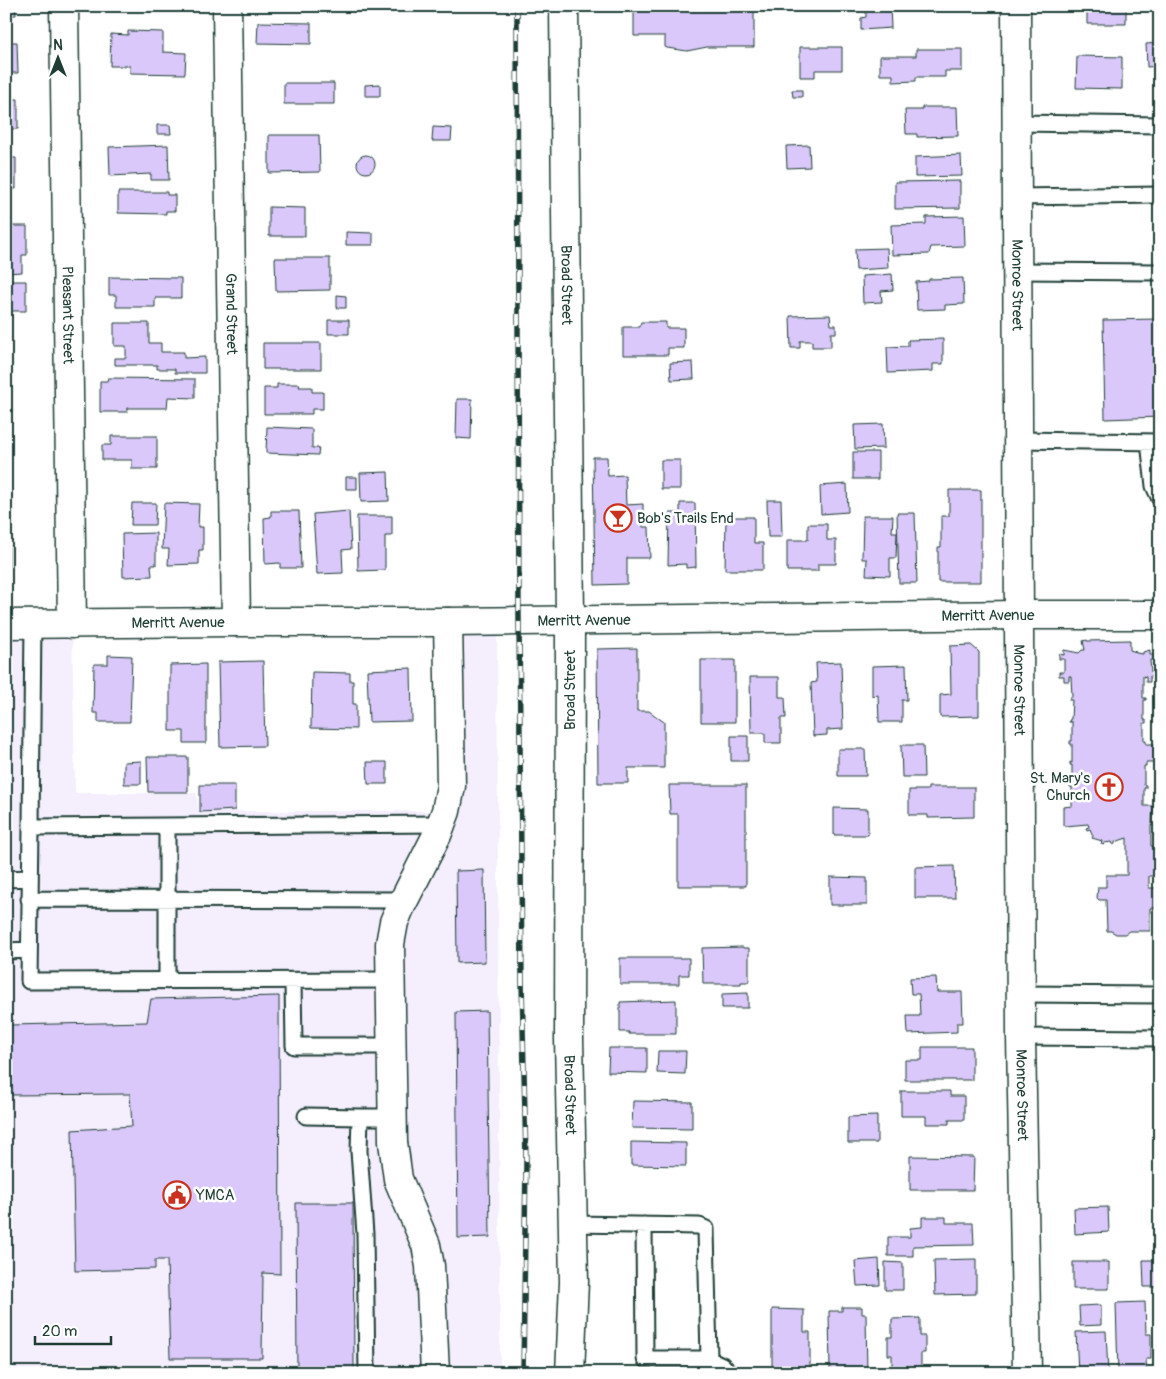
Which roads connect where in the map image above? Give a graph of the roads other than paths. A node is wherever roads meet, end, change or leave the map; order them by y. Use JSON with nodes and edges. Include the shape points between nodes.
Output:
{"nodes":[{"id":1,"x":64,"y":6,"type":"edge"},
{"id":2,"x":228,"y":6,"type":"edge"},
{"id":3,"x":564,"y":6,"type":"edge"},
{"id":4,"x":1016,"y":6,"type":"edge"},
{"id":5,"x":1017,"y":123,"type":"junction"},
{"id":6,"x":1160,"y":125,"type":"edge"},
{"id":7,"x":1160,"y":196,"type":"edge"},
{"id":8,"x":1017,"y":197,"type":"junction"},
{"id":9,"x":1017,"y":271,"type":"junction"},
{"id":10,"x":1160,"y":272,"type":"edge"},
{"id":11,"x":1018,"y":440,"type":"junction"},
{"id":12,"x":1154,"y":442,"type":"edge"},
{"id":13,"x":1160,"y":499,"type":"edge"},
{"id":14,"x":1019,"y":615,"type":"junction"},
{"id":15,"x":1160,"y":615,"type":"edge"},
{"id":16,"x":570,"y":620,"type":"junction"},
{"id":17,"x":33,"y":622,"type":"junction"},
{"id":18,"x":236,"y":622,"type":"junction"},
{"id":19,"x":448,"y":622,"type":"junction"},
{"id":20,"x":6,"y":624,"type":"edge"},
{"id":21,"x":72,"y":624,"type":"junction"},
{"id":22,"x":441,"y":824,"type":"junction"},
{"id":23,"x":167,"y":826,"type":"junction"},
{"id":24,"x":31,"y":827,"type":"junction"},
{"id":25,"x":29,"y":878,"type":"junction"},
{"id":26,"x":6,"y":879,"type":"edge"},
{"id":27,"x":29,"y":899,"type":"junction"},
{"id":28,"x":168,"y":900,"type":"junction"},
{"id":29,"x":404,"y":900,"type":"junction"},
{"id":30,"x":29,"y":950,"type":"junction"},
{"id":31,"x":6,"y":951,"type":"edge"},
{"id":32,"x":294,"y":980,"type":"junction"},
{"id":33,"x":390,"y":980,"type":"junction"},
{"id":34,"x":166,"y":981,"type":"junction"},
{"id":35,"x":1021,"y":994,"type":"junction"},
{"id":36,"x":1160,"y":994,"type":"edge"},
{"id":37,"x":1021,"y":1037,"type":"junction"},
{"id":38,"x":1160,"y":1038,"type":"edge"},
{"id":39,"x":391,"y":1046,"type":"junction"},
{"id":40,"x":306,"y":1116,"type":"dead end"},
{"id":41,"x":360,"y":1117,"type":"junction"},
{"id":42,"x":392,"y":1117,"type":"junction"},
{"id":43,"x":572,"y":1224,"type":"junction"},
{"id":44,"x":644,"y":1225,"type":"junction"},
{"id":45,"x":709,"y":1359,"type":"junction"},
{"id":46,"x":367,"y":1373,"type":"edge"},
{"id":47,"x":436,"y":1373,"type":"edge"},
{"id":48,"x":570,"y":1373,"type":"edge"},
{"id":49,"x":730,"y":1373,"type":"edge"},
{"id":50,"x":1028,"y":1373,"type":"edge"}],
"edges":[{"from":1,"to":21,"type":"street","name":"Pleasant Street"},
{"from":2,"to":18,"type":"street","name":"Grand Street"},
{"from":3,"to":16,"type":"street","name":"Broad Street"},
{"from":4,"to":5,"type":"street","name":"Monroe Street"},
{"from":5,"to":6,"type":"lane"},
{"from":5,"to":8,"type":"street","name":"Monroe Street"},
{"from":7,"to":8,"type":"lane"},
{"from":8,"to":9,"type":"street","name":"Monroe Street"},
{"from":9,"to":10,"type":"lane"},
{"from":9,"to":11,"type":"street","name":"Monroe Street"},
{"from":11,"to":12,"type":"lane"},
{"from":11,"to":14,"type":"street","name":"Monroe Street"},
{"from":12,"to":13,"type":"lane","via":[[1154,486]]},
{"from":14,"to":15,"type":"street","name":"Merritt Avenue"},
{"from":14,"to":16,"type":"street","name":"Merritt Avenue"},
{"from":14,"to":35,"type":"street","name":"Monroe Street"},
{"from":16,"to":19,"type":"street","name":"Merritt Avenue"},
{"from":16,"to":43,"type":"street","name":"Broad Street"},
{"from":17,"to":20,"type":"street","name":"Merritt Avenue"},
{"from":17,"to":21,"type":"street","name":"Merritt Avenue"},
{"from":17,"to":24,"type":"lane"},
{"from":18,"to":19,"type":"street","name":"Merritt Avenue"},
{"from":18,"to":21,"type":"street","name":"Merritt Avenue"},
{"from":19,"to":22,"type":"street","via":[[451,786]]},
{"from":22,"to":23,"type":"lane"},
{"from":22,"to":29,"type":"street"},
{"from":23,"to":24,"type":"lane"},
{"from":23,"to":28,"type":"lane"},
{"from":24,"to":25,"type":"lane"},
{"from":25,"to":26,"type":"lane"},
{"from":25,"to":27,"type":"lane"},
{"from":27,"to":28,"type":"lane"},
{"from":27,"to":30,"type":"lane"},
{"from":28,"to":29,"type":"lane"},
{"from":28,"to":34,"type":"lane"},
{"from":29,"to":33,"type":"street","via":[[394,922],[390,944]]},
{"from":30,"to":31,"type":"lane"},
{"from":30,"to":34,"type":"lane","via":[[29,981]]},
{"from":32,"to":33,"type":"lane"},
{"from":32,"to":34,"type":"lane"},
{"from":32,"to":39,"type":"lane","via":[[294,1046]]},
{"from":33,"to":39,"type":"street"},
{"from":35,"to":36,"type":"lane"},
{"from":35,"to":37,"type":"street","name":"Monroe Street"},
{"from":37,"to":38,"type":"lane"},
{"from":37,"to":50,"type":"street","name":"Monroe Street"},
{"from":39,"to":42,"type":"street"},
{"from":40,"to":41,"type":"lane"},
{"from":41,"to":42,"type":"lane"},
{"from":41,"to":46,"type":"lane"},
{"from":42,"to":47,"type":"street","via":[[398,1179],[426,1246],[430,1266]]},
{"from":43,"to":44,"type":"lane"},
{"from":43,"to":48,"type":"street","name":"Broad Street","via":[[574,1282]]},
{"from":44,"to":45,"type":"lane","via":[[699,1226],[706,1229]]},
{"from":44,"to":45,"type":"lane","via":[[645,1358]]},
{"from":45,"to":49,"type":"lane"}]}
